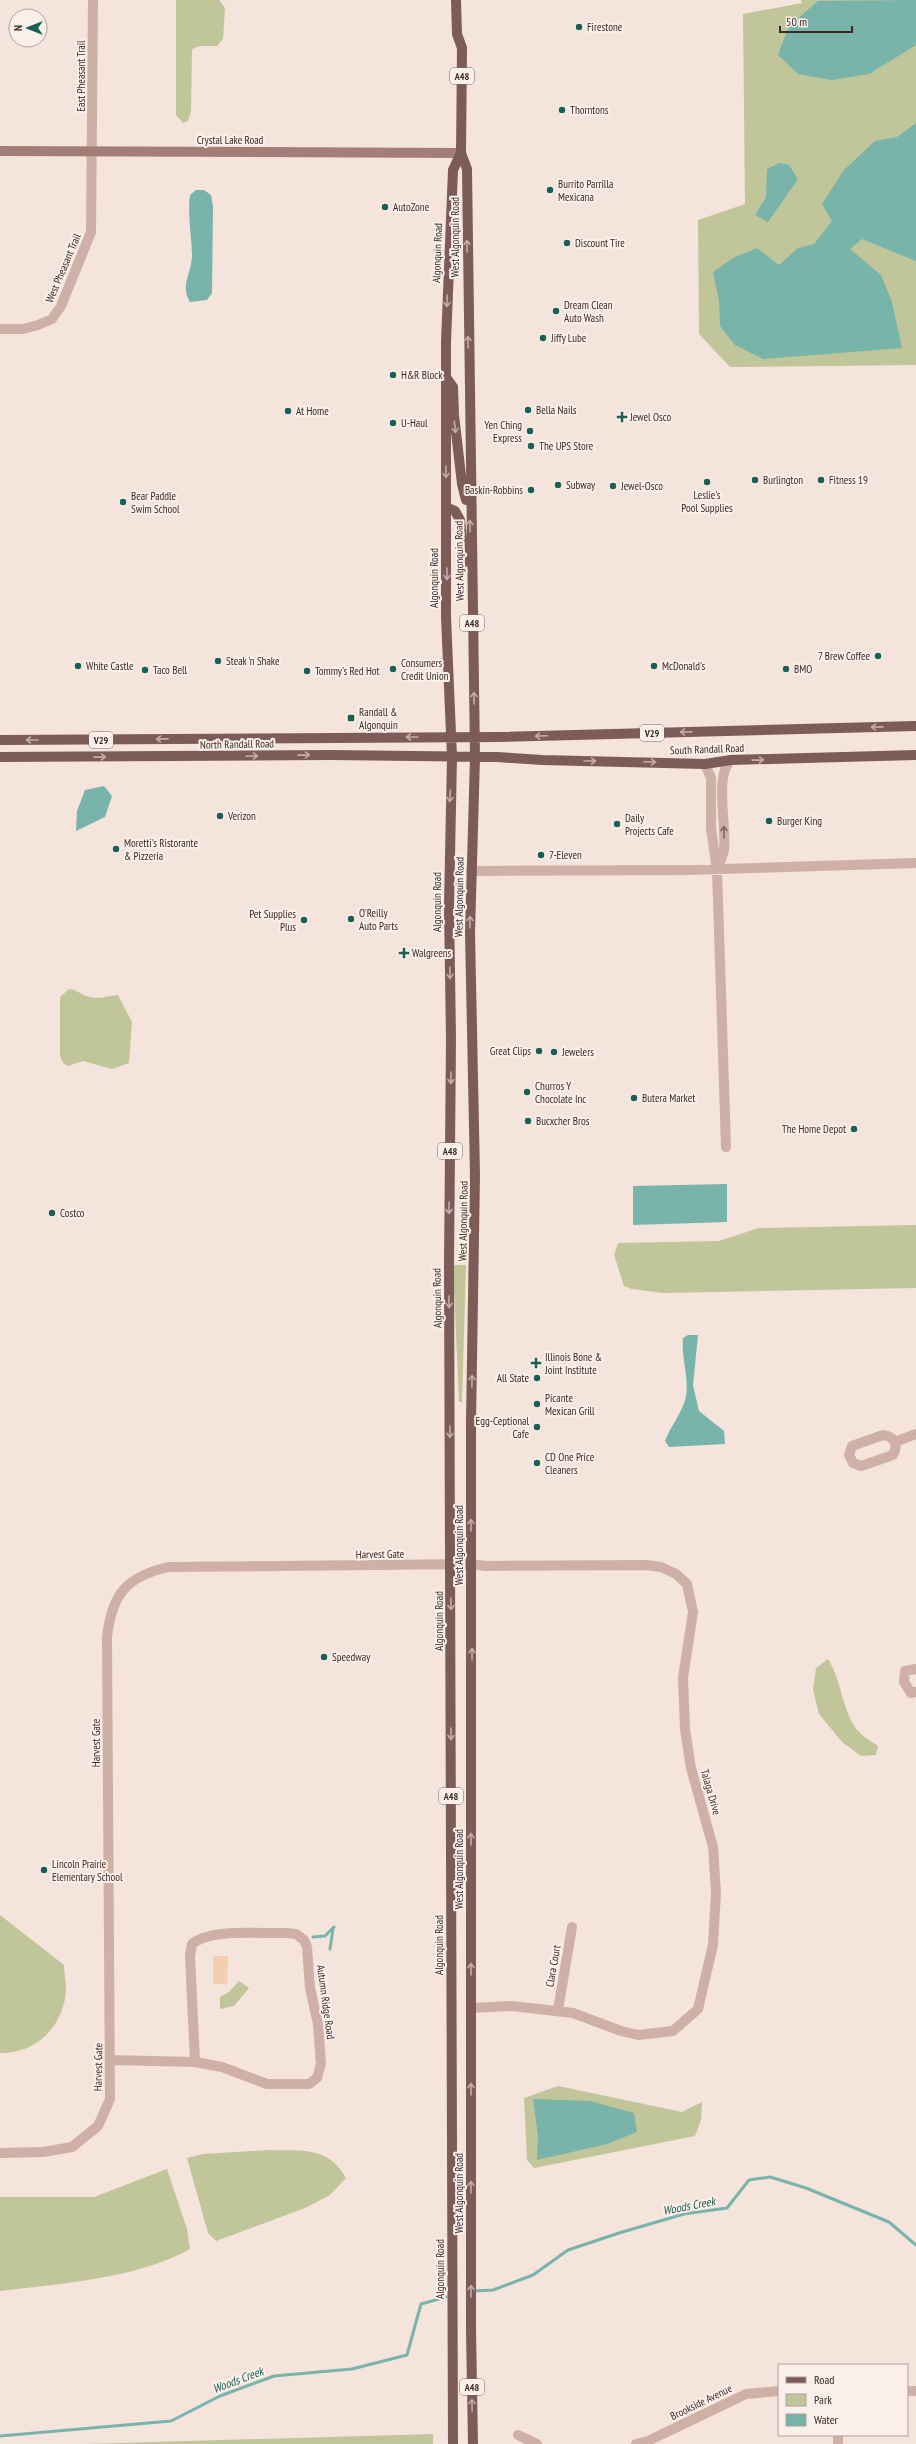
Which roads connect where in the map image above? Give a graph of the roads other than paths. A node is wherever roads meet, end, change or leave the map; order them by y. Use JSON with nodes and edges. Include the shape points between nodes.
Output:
{"nodes":[{"id":1,"x":93,"y":0,"type":"edge"},
{"id":2,"x":456,"y":0,"type":"edge"},
{"id":3,"x":0,"y":150,"type":"edge"},
{"id":4,"x":91,"y":152,"type":"junction"},
{"id":5,"x":461,"y":153,"type":"junction"},
{"id":6,"x":0,"y":329,"type":"edge"},
{"id":7,"x":446,"y":377,"type":"junction"},
{"id":8,"x":446,"y":508,"type":"junction"},
{"id":9,"x":470,"y":509,"type":"junction"},
{"id":10,"x":471,"y":612,"type":"junction"},
{"id":11,"x":916,"y":726,"type":"edge"},
{"id":12,"x":451,"y":737,"type":"junction"},
{"id":13,"x":475,"y":737,"type":"junction"},
{"id":14,"x":0,"y":740,"type":"edge"},
{"id":15,"x":916,"y":755,"type":"edge"},
{"id":16,"x":0,"y":757,"type":"edge"},
{"id":17,"x":452,"y":757,"type":"junction"},
{"id":18,"x":475,"y":757,"type":"junction"},
{"id":19,"x":731,"y":760,"type":"junction"},
{"id":20,"x":705,"y":764,"type":"junction"},
{"id":21,"x":916,"y":863,"type":"edge"},
{"id":22,"x":471,"y":870,"type":"junction"},
{"id":23,"x":717,"y":870,"type":"junction"},
{"id":24,"x":726,"y":1147,"type":"dead end"},
{"id":25,"x":916,"y":1434,"type":"edge"},
{"id":26,"x":895,"y":1442,"type":"dead end"},
{"id":27,"x":471,"y":1564,"type":"junction"},
{"id":28,"x":451,"y":1565,"type":"junction"},
{"id":29,"x":916,"y":1669,"type":"edge"},
{"id":30,"x":916,"y":1692,"type":"edge"},
{"id":31,"x":572,"y":1926,"type":"dead end"},
{"id":32,"x":471,"y":2008,"type":"junction"},
{"id":33,"x":558,"y":2010,"type":"junction"},
{"id":34,"x":110,"y":2060,"type":"junction"},
{"id":35,"x":195,"y":2062,"type":"junction"},
{"id":36,"x":0,"y":2153,"type":"edge"},
{"id":37,"x":778,"y":2391,"type":"edge"},
{"id":38,"x":518,"y":2435,"type":"dead end"},
{"id":39,"x":453,"y":2444,"type":"edge"},
{"id":40,"x":473,"y":2444,"type":"edge"},
{"id":41,"x":537,"y":2444,"type":"edge"},
{"id":42,"x":636,"y":2444,"type":"edge"}],
"edges":[{"from":1,"to":4,"type":"street","name":"East Pheasant Trail"},
{"from":2,"to":5,"type":"main road","name":"West Algonquin Road","number":"A48","via":[[457,34],[462,48]]},
{"from":3,"to":4,"type":"street","name":"Crystal Lake Road"},
{"from":4,"to":5,"type":"street","name":"Crystal Lake Road"},
{"from":4,"to":6,"type":"street","name":"West Pheasant Trail","via":[[91,232],[61,306],[52,319],[38,326]]},
{"from":5,"to":7,"type":"main road","name":"Algonquin Road","number":"A48","one_way":true,"via":[[453,170]]},
{"from":9,"to":5,"type":"main road","name":"West Algonquin Road","number":"A48","one_way":true,"via":[[467,169]]},
{"from":7,"to":8,"type":"main road","name":"Algonquin Road","number":"A48","one_way":true},
{"from":7,"to":9,"type":"main road","one_way":true,"via":[[453,387],[462,484]]},
{"from":8,"to":10,"type":"main road","via":[[455,511],[460,520]]},
{"from":8,"to":12,"type":"main road","name":"Algonquin Road","number":"A48","one_way":true,"via":[[446,616]]},
{"from":10,"to":9,"type":"main road","name":"West Algonquin Road","number":"A48","one_way":true},
{"from":13,"to":10,"type":"main road","name":"West Algonquin Road","number":"A48","one_way":true},
{"from":11,"to":13,"type":"main road","name":"South Randall Road","number":"V29","one_way":true},
{"from":12,"to":13,"type":"main road","name":"North Randall Road","number":"V29"},
{"from":12,"to":14,"type":"main road","name":"North Randall Road","number":"V29","one_way":true},
{"from":12,"to":17,"type":"main road","name":"Algonquin Road","number":"A48"},
{"from":13,"to":18,"type":"main road","name":"West Algonquin Road","number":"A48"},
{"from":19,"to":15,"type":"main road","name":"South Randall Road","number":"V29","one_way":true},
{"from":16,"to":17,"type":"main road","name":"North Randall Road","number":"V29","one_way":true},
{"from":17,"to":18,"type":"main road","name":"North Randall Road","number":"V29"},
{"from":17,"to":28,"type":"main road","name":"Algonquin Road","number":"A48","one_way":true,"via":[[449,831]]},
{"from":18,"to":20,"type":"main road","name":"South Randall Road","number":"V29","one_way":true},
{"from":18,"to":22,"type":"main road","name":"West Algonquin Road","number":"A48"},
{"from":19,"to":20,"type":"main road","name":"South Randall Road","number":"V29"},
{"from":23,"to":19,"type":"street","one_way":true,"via":[[724,850],[723,783],[726,765]]},
{"from":20,"to":23,"type":"street","via":[[711,778],[711,828]]},
{"from":21,"to":23,"type":"street"},
{"from":22,"to":23,"type":"street"},
{"from":27,"to":22,"type":"main road","name":"West Algonquin Road","number":"A48","one_way":true,"via":[[475,1175],[471,1040]]},
{"from":23,"to":24,"type":"street"},
{"from":25,"to":26,"type":"street"},
{"from":27,"to":28,"type":"street","name":"Talaga Drive"},
{"from":32,"to":27,"type":"main road","name":"West Algonquin Road","number":"A48","one_way":true},
{"from":27,"to":33,"type":"street","name":"Talaga Drive","via":[[661,1567],[676,1574],[687,1584],[693,1612],[683,1678],[685,1729],[691,1768],[713,1847],[716,1893],[713,1945],[698,2009],[674,2031],[638,2035]]},
{"from":28,"to":34,"type":"street","name":"Harvest Gate","via":[[168,1567],[151,1571],[132,1580],[123,1591],[109,1619],[107,1637]]},
{"from":28,"to":39,"type":"main road","name":"Algonquin Road","number":"A48","one_way":true},
{"from":29,"to":30,"type":"street","via":[[905,1672],[904,1682],[911,1693]]},
{"from":31,"to":33,"type":"street","name":"Clara Court"},
{"from":32,"to":33,"type":"street","name":"Talaga Drive","via":[[512,2006]]},
{"from":40,"to":32,"type":"main road","name":"West Algonquin Road","number":"A48","one_way":true},
{"from":34,"to":35,"type":"street","name":"Autumn Ridge Road"},
{"from":34,"to":36,"type":"street","name":"Harvest Gate","via":[[110,2099],[98,2126],[72,2147],[43,2152]]},
{"from":35,"to":35,"type":"street","name":"Autumn Ridge Road","via":[[222,2067],[267,2084],[309,2084],[317,2078],[321,2064],[320,2038],[304,1940],[296,1934],[286,1933],[214,1935],[200,1937],[192,1944],[190,1956]]},
{"from":37,"to":42,"type":"street","name":"Brookside Avenue","via":[[746,2394],[648,2441]]},
{"from":38,"to":41,"type":"street"}]}
